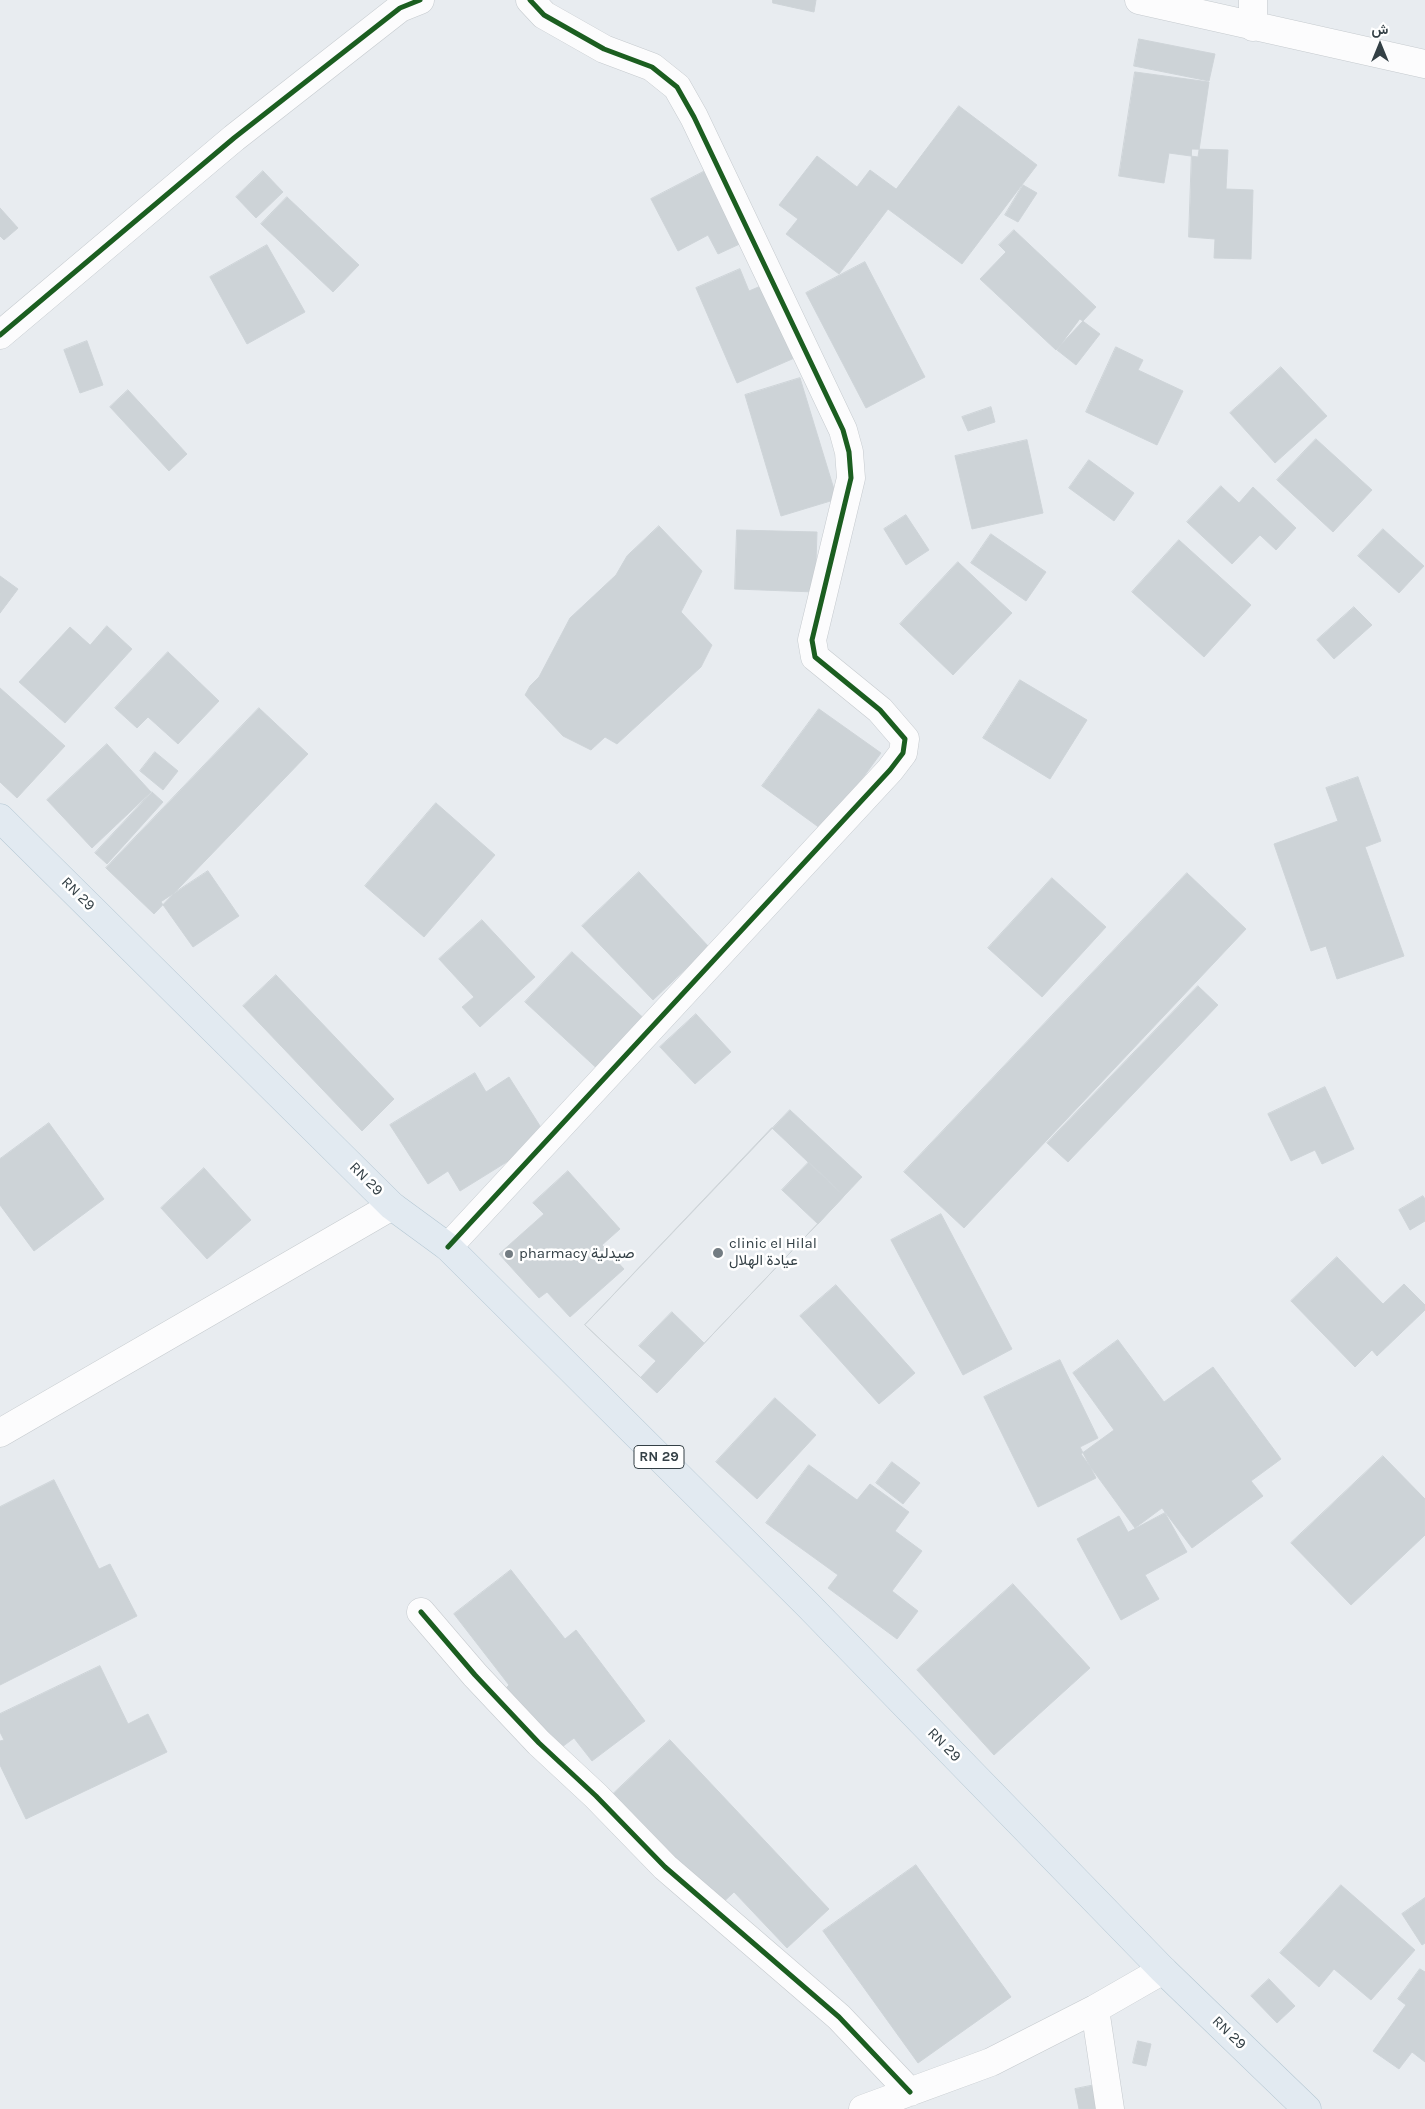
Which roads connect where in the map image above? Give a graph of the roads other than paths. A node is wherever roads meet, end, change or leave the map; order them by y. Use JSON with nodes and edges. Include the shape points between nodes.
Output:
{"nodes":[{"id":1,"x":420,"y":0,"type":"edge"},
{"id":2,"x":530,"y":0,"type":"edge"},
{"id":3,"x":1139,"y":0,"type":"edge"},
{"id":4,"x":1253,"y":0,"type":"edge"},
{"id":5,"x":1253,"y":27,"type":"junction"},
{"id":6,"x":1425,"y":64,"type":"edge"},
{"id":7,"x":0,"y":335,"type":"edge"},
{"id":8,"x":0,"y":818,"type":"edge"},
{"id":9,"x":392,"y":1206,"type":"junction"},
{"id":10,"x":448,"y":1247,"type":"junction"},
{"id":11,"x":0,"y":1433,"type":"edge"},
{"id":12,"x":421,"y":1612,"type":"dead end"},
{"id":13,"x":1163,"y":1970,"type":"junction"},
{"id":14,"x":1095,"y":2009,"type":"junction"},
{"id":15,"x":910,"y":2092,"type":"junction"},
{"id":16,"x":864,"y":2109,"type":"edge"},
{"id":17,"x":1110,"y":2109,"type":"edge"},
{"id":18,"x":1307,"y":2109,"type":"edge"}],
"edges":[{"from":1,"to":7,"type":"street","via":[[400,8],[234,138]]},
{"from":2,"to":10,"type":"street","via":[[544,15],[604,49],[652,67],[677,87],[694,117],[843,430],[849,452],[851,478],[812,640],[815,657],[880,710],[905,739],[903,753],[890,770]]},
{"from":3,"to":5,"type":"street"},
{"from":4,"to":5,"type":"street"},
{"from":5,"to":6,"type":"street"},
{"from":8,"to":9,"type":"main road","name":"RN 29","number":"RN 29"},
{"from":9,"to":10,"type":"main road","name":"RN 29","number":"RN 29"},
{"from":9,"to":11,"type":"street"},
{"from":10,"to":13,"type":"main road","name":"RN 29","number":"RN 29","via":[[808,1605]]},
{"from":12,"to":15,"type":"street","via":[[475,1676],[539,1743],[665,1867],[839,2017]]},
{"from":13,"to":14,"type":"street"},
{"from":13,"to":18,"type":"main road","name":"RN 29","number":"RN 29"},
{"from":14,"to":15,"type":"street","via":[[991,2062]]},
{"from":14,"to":17,"type":"street"},
{"from":15,"to":16,"type":"street"}]}
